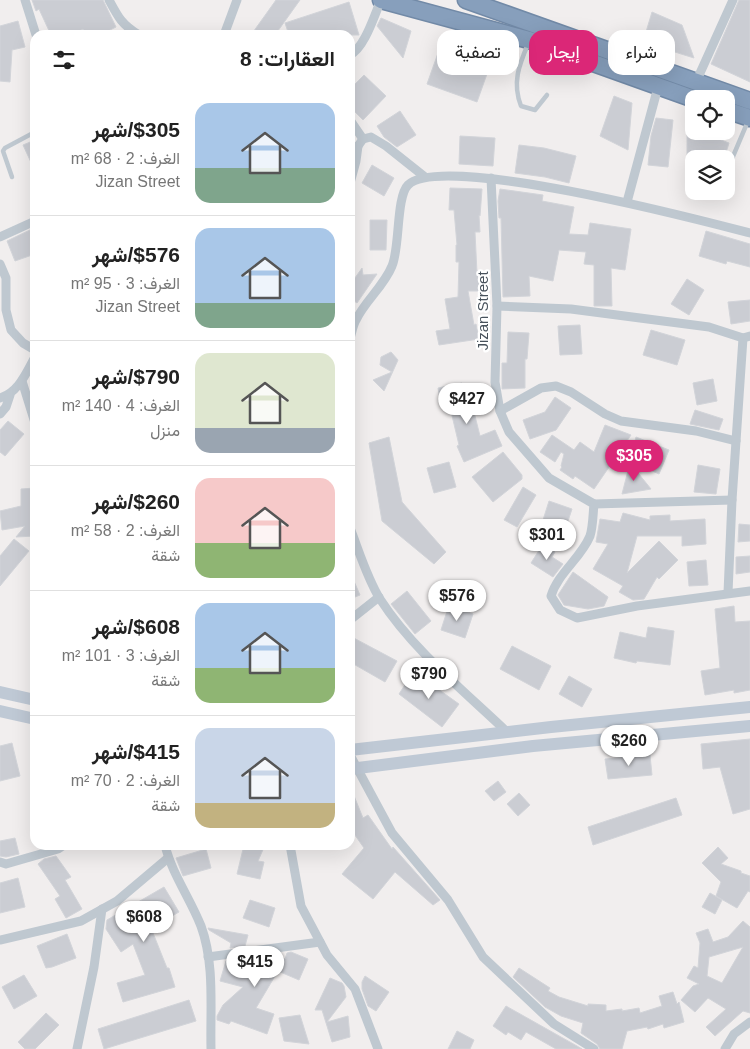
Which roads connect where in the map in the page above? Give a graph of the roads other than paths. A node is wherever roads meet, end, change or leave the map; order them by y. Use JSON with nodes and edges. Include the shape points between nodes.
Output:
{"nodes":[{"id":1,"x":25,"y":0,"type":"edge"},
{"id":2,"x":109,"y":0,"type":"edge"},
{"id":3,"x":236,"y":0,"type":"edge"},
{"id":4,"x":245,"y":0,"type":"edge"},
{"id":5,"x":381,"y":0,"type":"edge"},
{"id":6,"x":466,"y":0,"type":"edge"},
{"id":7,"x":733,"y":0,"type":"edge"},
{"id":8,"x":497,"y":5,"type":"edge"},
{"id":9,"x":233,"y":11,"type":"junction"},
{"id":10,"x":34,"y":30,"type":"edge"},
{"id":11,"x":131,"y":30,"type":"edge"},
{"id":12,"x":226,"y":30,"type":"edge"},
{"id":13,"x":529,"y":40,"type":"joint"},
{"id":14,"x":355,"y":52,"type":"edge"},
{"id":15,"x":598,"y":65,"type":"edge"},
{"id":16,"x":696,"y":82,"type":"junction"},
{"id":17,"x":658,"y":86,"type":"junction"},
{"id":18,"x":547,"y":95,"type":"dead end"},
{"id":19,"x":685,"y":96,"type":"edge"},
{"id":20,"x":735,"y":111,"type":"edge"},
{"id":21,"x":750,"y":112,"type":"edge"},
{"id":22,"x":30,"y":135,"type":"edge"},
{"id":23,"x":357,"y":144,"type":"edge"},
{"id":24,"x":735,"y":150,"type":"edge"},
{"id":25,"x":355,"y":168,"type":"edge"},
{"id":26,"x":12,"y":177,"type":"dead end"},
{"id":27,"x":425,"y":178,"type":"junction"},
{"id":28,"x":491,"y":178,"type":"junction"},
{"id":29,"x":627,"y":202,"type":"junction"},
{"id":30,"x":30,"y":223,"type":"edge"},
{"id":31,"x":750,"y":234,"type":"edge"},
{"id":32,"x":0,"y":236,"type":"edge"},
{"id":33,"x":0,"y":264,"type":"edge"},
{"id":34,"x":497,"y":306,"type":"junction"},
{"id":35,"x":355,"y":323,"type":"edge"},
{"id":36,"x":746,"y":337,"type":"edge"},
{"id":37,"x":30,"y":347,"type":"edge"},
{"id":38,"x":30,"y":366,"type":"edge"},
{"id":39,"x":22,"y":381,"type":"junction"},
{"id":40,"x":10,"y":395,"type":"junction"},
{"id":41,"x":0,"y":398,"type":"edge"},
{"id":42,"x":30,"y":407,"type":"edge"},
{"id":43,"x":500,"y":411,"type":"junction"},
{"id":44,"x":0,"y":414,"type":"edge"},
{"id":45,"x":736,"y":441,"type":"junction"},
{"id":46,"x":732,"y":500,"type":"junction"},
{"id":47,"x":594,"y":504,"type":"junction"},
{"id":48,"x":355,"y":540,"type":"edge"},
{"id":49,"x":750,"y":591,"type":"edge"},
{"id":50,"x":728,"y":593,"type":"junction"},
{"id":51,"x":379,"y":597,"type":"junction"},
{"id":52,"x":355,"y":616,"type":"edge"},
{"id":53,"x":0,"y":692,"type":"edge"},
{"id":54,"x":30,"y":699,"type":"edge"},
{"id":55,"x":750,"y":707,"type":"edge"},
{"id":56,"x":0,"y":711,"type":"edge"},
{"id":57,"x":30,"y":718,"type":"edge"},
{"id":58,"x":750,"y":726,"type":"edge"},
{"id":59,"x":507,"y":732,"type":"junction"},
{"id":60,"x":355,"y":749,"type":"edge"},
{"id":61,"x":355,"y":769,"type":"edge"},
{"id":62,"x":355,"y":771,"type":"edge"},
{"id":63,"x":55,"y":850,"type":"edge"},
{"id":64,"x":166,"y":850,"type":"edge"},
{"id":65,"x":291,"y":850,"type":"edge"},
{"id":66,"x":168,"y":858,"type":"junction"},
{"id":67,"x":0,"y":862,"type":"edge"},
{"id":68,"x":102,"y":909,"type":"junction"},
{"id":69,"x":0,"y":940,"type":"edge"},
{"id":70,"x":320,"y":942,"type":"junction"},
{"id":71,"x":208,"y":957,"type":"junction"},
{"id":72,"x":750,"y":1022,"type":"edge"},
{"id":73,"x":77,"y":1049,"type":"edge"},
{"id":74,"x":211,"y":1049,"type":"edge"},
{"id":75,"x":378,"y":1049,"type":"edge"},
{"id":76,"x":594,"y":1049,"type":"edge"},
{"id":77,"x":725,"y":1049,"type":"edge"}],
"edges":[{"from":1,"to":10,"type":"street"},
{"from":2,"to":11,"type":"street","via":[[119,19]]},
{"from":3,"to":9,"type":"street"},
{"from":4,"to":9,"type":"street"},
{"from":5,"to":13,"type":"highway"},
{"from":5,"to":14,"type":"street"},
{"from":6,"to":8,"type":"highway"},
{"from":7,"to":16,"type":"street"},
{"from":8,"to":16,"type":"highway"},
{"from":9,"to":12,"type":"street"},
{"from":13,"to":18,"type":"lane","via":[[517,72],[518,98],[521,106],[535,110]]},
{"from":15,"to":17,"type":"highway"},
{"from":16,"to":21,"type":"highway"},
{"from":17,"to":19,"type":"highway"},
{"from":17,"to":29,"type":"street"},
{"from":20,"to":21,"type":"highway"},
{"from":21,"to":24,"type":"lane"},
{"from":22,"to":26,"type":"lane","via":[[3,151]]},
{"from":23,"to":25,"type":"street"},
{"from":23,"to":27,"type":"street","via":[[371,138]]},
{"from":27,"to":28,"type":"street"},
{"from":27,"to":35,"type":"street","via":[[408,185],[402,197],[392,266]]},
{"from":28,"to":29,"type":"street"},
{"from":28,"to":34,"type":"street","name":"Jizan Street"},
{"from":29,"to":31,"type":"street"},
{"from":30,"to":32,"type":"street"},
{"from":33,"to":37,"type":"street","via":[[6,278],[6,310],[11,330]]},
{"from":34,"to":36,"type":"street","via":[[580,310],[709,327]]},
{"from":34,"to":43,"type":"street","name":"Jizan Street","via":[[495,382]]},
{"from":36,"to":45,"type":"street"},
{"from":38,"to":39,"type":"street"},
{"from":39,"to":40,"type":"street"},
{"from":39,"to":42,"type":"street"},
{"from":40,"to":41,"type":"street"},
{"from":40,"to":44,"type":"street"},
{"from":43,"to":45,"type":"street","via":[[541,388],[556,386],[622,421],[696,431]]},
{"from":43,"to":47,"type":"street","name":"Jizan Street","via":[[509,432],[549,478]]},
{"from":45,"to":46,"type":"street"},
{"from":46,"to":47,"type":"street"},
{"from":46,"to":50,"type":"street"},
{"from":47,"to":50,"type":"street","via":[[590,535],[554,585],[551,596],[560,610],[577,618]]},
{"from":48,"to":51,"type":"street"},
{"from":49,"to":50,"type":"street"},
{"from":51,"to":52,"type":"street"},
{"from":51,"to":59,"type":"street","via":[[416,644]]},
{"from":53,"to":54,"type":"street"},
{"from":55,"to":59,"type":"street"},
{"from":56,"to":57,"type":"street"},
{"from":58,"to":61,"type":"street","via":[[533,746]]},
{"from":59,"to":60,"type":"street"},
{"from":62,"to":76,"type":"street","via":[[392,833],[448,900],[483,957],[554,1024]]},
{"from":63,"to":67,"type":"street","via":[[6,864]]},
{"from":64,"to":66,"type":"street"},
{"from":65,"to":70,"type":"street","via":[[301,906]]},
{"from":66,"to":68,"type":"street","via":[[117,901]]},
{"from":66,"to":71,"type":"street","via":[[201,927]]},
{"from":68,"to":69,"type":"street","via":[[81,921]]},
{"from":68,"to":73,"type":"street"},
{"from":70,"to":71,"type":"street"},
{"from":70,"to":75,"type":"street","via":[[354,989]]},
{"from":71,"to":74,"type":"street"},
{"from":72,"to":77,"type":"street","via":[[734,1034]]}]}
